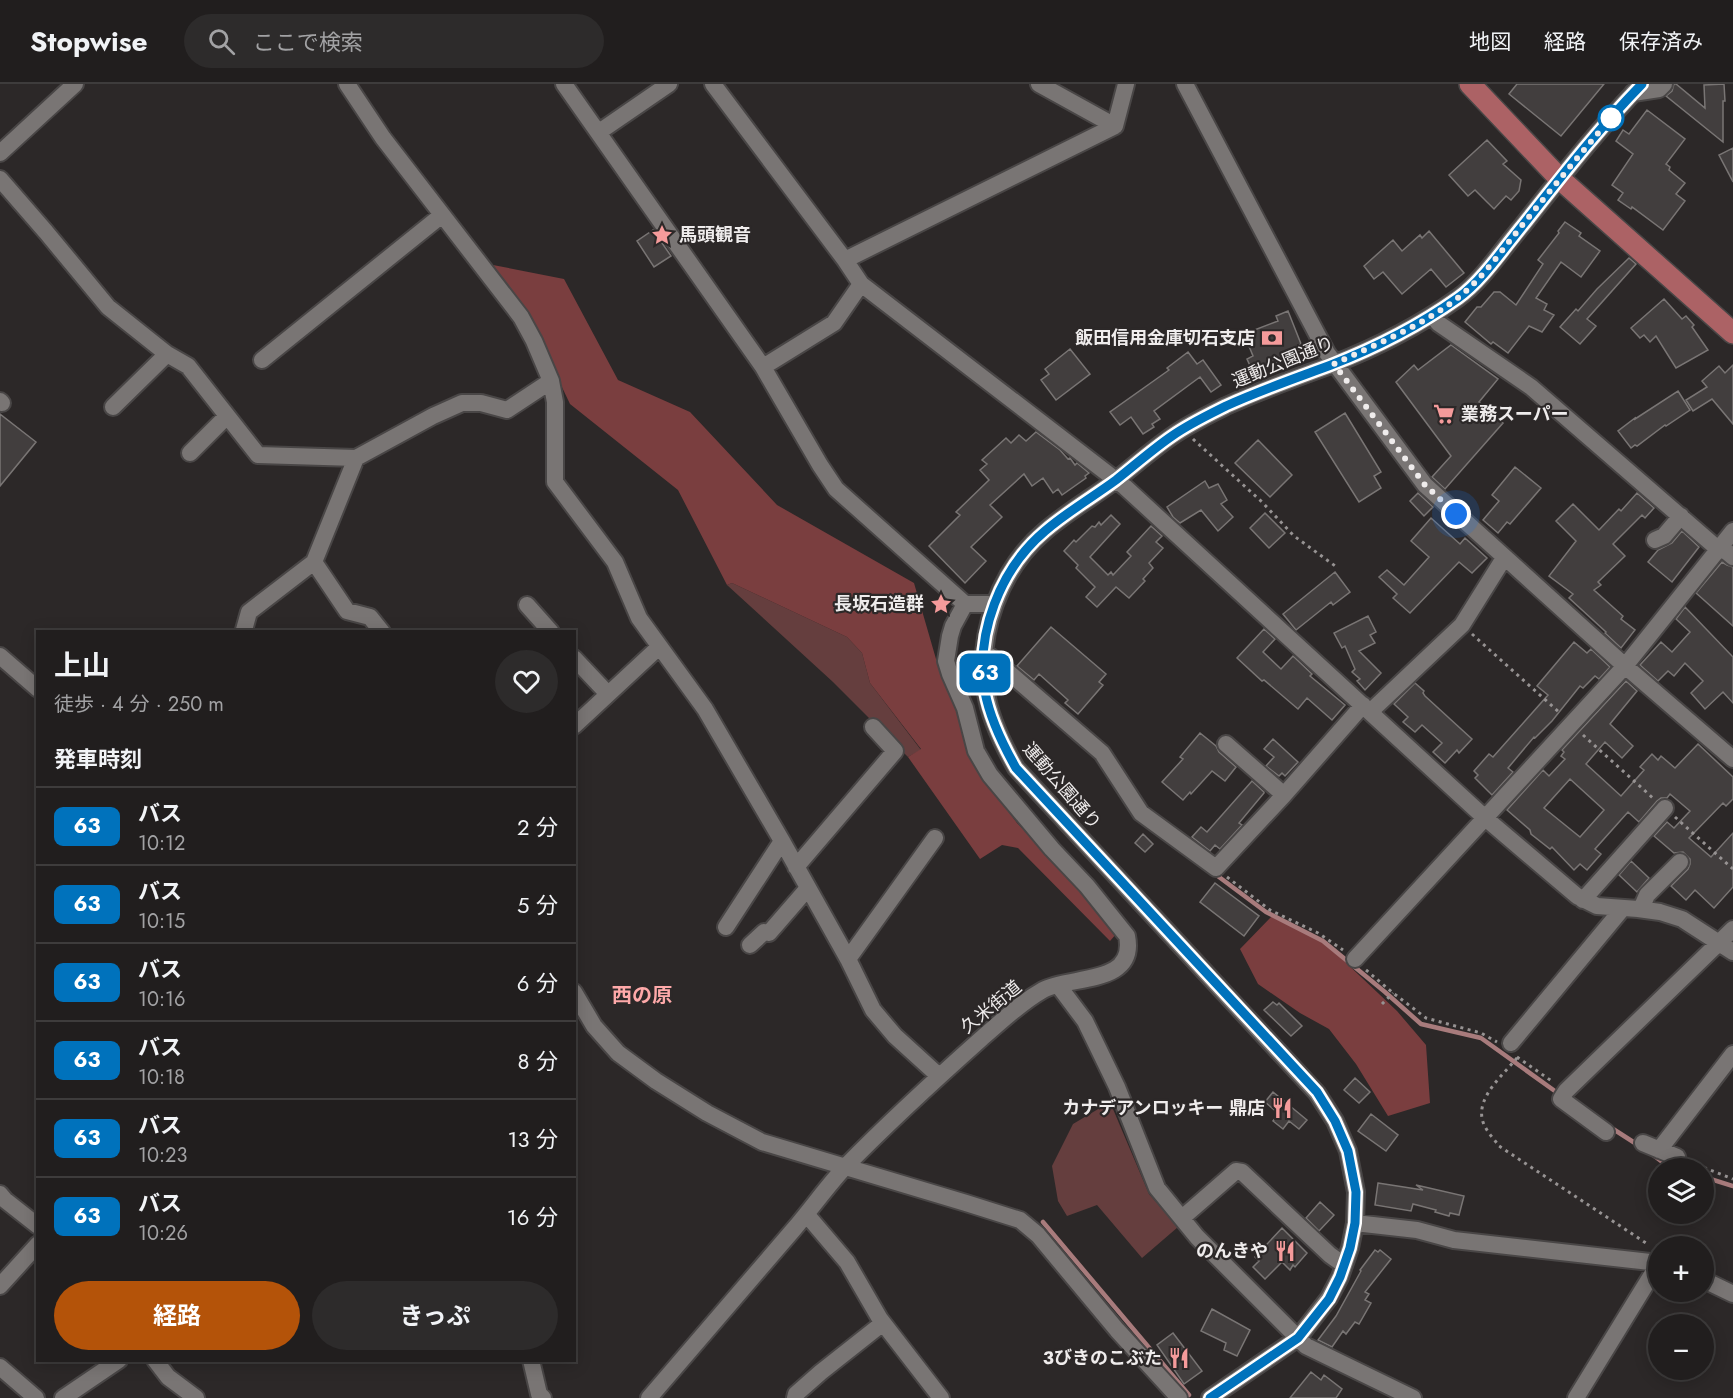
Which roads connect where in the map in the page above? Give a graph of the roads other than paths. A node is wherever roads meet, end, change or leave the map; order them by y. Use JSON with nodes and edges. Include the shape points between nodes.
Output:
{"nodes":[{"id":1,"x":75,"y":84,"type":"edge"},
{"id":2,"x":347,"y":84,"type":"edge"},
{"id":3,"x":564,"y":84,"type":"edge"},
{"id":4,"x":669,"y":84,"type":"edge"},
{"id":5,"x":713,"y":84,"type":"edge"},
{"id":6,"x":1039,"y":84,"type":"edge"},
{"id":7,"x":1126,"y":84,"type":"edge"},
{"id":8,"x":1185,"y":84,"type":"edge"},
{"id":9,"x":1470,"y":84,"type":"edge"},
{"id":10,"x":1664,"y":84,"type":"edge"},
{"id":11,"x":1638,"y":89,"type":"edge"},
{"id":12,"x":1115,"y":126,"type":"junction"},
{"id":13,"x":599,"y":132,"type":"junction"},
{"id":14,"x":0,"y":153,"type":"edge"},
{"id":15,"x":0,"y":179,"type":"edge"},
{"id":16,"x":1560,"y":179,"type":"junction"},
{"id":17,"x":442,"y":215,"type":"junction"},
{"id":18,"x":845,"y":260,"type":"junction"},
{"id":19,"x":861,"y":284,"type":"junction"},
{"id":20,"x":1438,"y":323,"type":"dead end"},
{"id":21,"x":1733,"y":333,"type":"edge"},
{"id":22,"x":166,"y":354,"type":"junction"},
{"id":23,"x":262,"y":360,"type":"dead end"},
{"id":24,"x":1334,"y":364,"type":"junction"},
{"id":25,"x":763,"y":367,"type":"junction"},
{"id":26,"x":551,"y":381,"type":"junction"},
{"id":27,"x":114,"y":407,"type":"dead end"},
{"id":28,"x":227,"y":416,"type":"junction"},
{"id":29,"x":190,"y":453,"type":"dead end"},
{"id":30,"x":356,"y":458,"type":"junction"},
{"id":31,"x":1115,"y":480,"type":"junction"},
{"id":32,"x":1681,"y":516,"type":"junction"},
{"id":33,"x":1733,"y":531,"type":"edge"},
{"id":34,"x":1655,"y":540,"type":"dead end"},
{"id":35,"x":1726,"y":553,"type":"edge"},
{"id":36,"x":1504,"y":558,"type":"junction"},
{"id":37,"x":314,"y":562,"type":"junction"},
{"id":38,"x":965,"y":603,"type":"junction"},
{"id":39,"x":994,"y":603,"type":"junction"},
{"id":40,"x":527,"y":605,"type":"dead end"},
{"id":41,"x":244,"y":630,"type":"edge"},
{"id":42,"x":380,"y":630,"type":"edge"},
{"id":43,"x":549,"y":630,"type":"edge"},
{"id":44,"x":659,"y":647,"type":"junction"},
{"id":45,"x":985,"y":652,"type":"junction"},
{"id":46,"x":0,"y":656,"type":"edge"},
{"id":47,"x":576,"y":660,"type":"edge"},
{"id":48,"x":1625,"y":666,"type":"junction"},
{"id":49,"x":36,"y":687,"type":"edge"},
{"id":50,"x":608,"y":694,"type":"junction"},
{"id":51,"x":1367,"y":708,"type":"junction"},
{"id":52,"x":576,"y":724,"type":"edge"},
{"id":53,"x":873,"y":727,"type":"dead end"},
{"id":54,"x":1226,"y":744,"type":"dead end"},
{"id":55,"x":1733,"y":759,"type":"edge"},
{"id":56,"x":1284,"y":795,"type":"junction"},
{"id":57,"x":1665,"y":808,"type":"road end"},
{"id":58,"x":1484,"y":817,"type":"junction"},
{"id":59,"x":935,"y":838,"type":"dead end"},
{"id":60,"x":782,"y":841,"type":"junction"},
{"id":61,"x":1680,"y":862,"type":"dead end"},
{"id":62,"x":796,"y":867,"type":"junction"},
{"id":63,"x":808,"y":888,"type":"junction"},
{"id":64,"x":1583,"y":900,"type":"junction"},
{"id":65,"x":1623,"y":908,"type":"junction"},
{"id":66,"x":1641,"y":909,"type":"junction"},
{"id":67,"x":726,"y":927,"type":"dead end"},
{"id":68,"x":1733,"y":929,"type":"edge"},
{"id":69,"x":1718,"y":943,"type":"junction"},
{"id":70,"x":750,"y":945,"type":"dead end"},
{"id":71,"x":1733,"y":952,"type":"edge"},
{"id":72,"x":848,"y":959,"type":"junction"},
{"id":73,"x":1355,"y":959,"type":"road end"},
{"id":74,"x":1058,"y":985,"type":"junction"},
{"id":75,"x":576,"y":995,"type":"edge"},
{"id":76,"x":1510,"y":1050,"type":"road end"},
{"id":77,"x":1733,"y":1054,"type":"edge"},
{"id":78,"x":939,"y":1076,"type":"junction"},
{"id":79,"x":1606,"y":1132,"type":"dead end"},
{"id":80,"x":1677,"y":1157,"type":"road end"},
{"id":81,"x":845,"y":1167,"type":"junction"},
{"id":82,"x":0,"y":1194,"type":"edge"},
{"id":83,"x":807,"y":1215,"type":"junction"},
{"id":84,"x":1182,"y":1218,"type":"junction"},
{"id":85,"x":1355,"y":1223,"type":"junction"},
{"id":86,"x":36,"y":1224,"type":"edge"},
{"id":87,"x":36,"y":1246,"type":"edge"},
{"id":88,"x":1648,"y":1262,"type":"edge"},
{"id":89,"x":1344,"y":1265,"type":"junction"},
{"id":90,"x":1648,"y":1281,"type":"edge"},
{"id":91,"x":1714,"y":1285,"type":"edge"},
{"id":92,"x":0,"y":1286,"type":"edge"},
{"id":93,"x":1733,"y":1294,"type":"edge"},
{"id":94,"x":883,"y":1323,"type":"junction"},
{"id":95,"x":1298,"y":1338,"type":"junction"},
{"id":96,"x":116,"y":1362,"type":"edge"},
{"id":97,"x":157,"y":1362,"type":"edge"},
{"id":98,"x":531,"y":1362,"type":"edge"},
{"id":99,"x":0,"y":1367,"type":"edge"},
{"id":100,"x":36,"y":1398,"type":"edge"},
{"id":101,"x":63,"y":1398,"type":"edge"},
{"id":102,"x":196,"y":1398,"type":"edge"},
{"id":103,"x":543,"y":1398,"type":"edge"},
{"id":104,"x":649,"y":1398,"type":"edge"},
{"id":105,"x":795,"y":1398,"type":"edge"},
{"id":106,"x":941,"y":1398,"type":"edge"},
{"id":107,"x":1179,"y":1398,"type":"edge"},
{"id":108,"x":1210,"y":1398,"type":"edge"},
{"id":109,"x":1413,"y":1398,"type":"edge"},
{"id":110,"x":1576,"y":1398,"type":"edge"}],
"edges":[{"from":1,"to":14,"type":"street"},
{"from":2,"to":17,"type":"street"},
{"from":3,"to":13,"type":"street"},
{"from":4,"to":13,"type":"street"},
{"from":5,"to":18,"type":"street"},
{"from":6,"to":12,"type":"street"},
{"from":7,"to":12,"type":"street"},
{"from":8,"to":24,"type":"street"},
{"from":9,"to":16,"type":"main road"},
{"from":10,"to":11,"type":"street","via":[[1659,89]]},
{"from":11,"to":16,"type":"street","name":"運動公園通り"},
{"from":12,"to":18,"type":"street"},
{"from":13,"to":25,"type":"street"},
{"from":15,"to":22,"type":"street","via":[[108,307]]},
{"from":16,"to":21,"type":"main road"},
{"from":16,"to":24,"type":"street","name":"運動公園通り","via":[[1460,296],[1429,317]]},
{"from":17,"to":23,"type":"street"},
{"from":17,"to":26,"type":"street","via":[[521,318]]},
{"from":18,"to":19,"type":"street"},
{"from":19,"to":25,"type":"street","via":[[834,323]]},
{"from":19,"to":31,"type":"street"},
{"from":20,"to":32,"type":"street","via":[[1532,387]]},
{"from":22,"to":27,"type":"street"},
{"from":22,"to":28,"type":"street","via":[[188,366]]},
{"from":24,"to":31,"type":"street","name":"運動公園通り","via":[[1261,390],[1187,426]]},
{"from":24,"to":36,"type":"street","via":[[1425,485]]},
{"from":25,"to":38,"type":"street","via":[[837,489]]},
{"from":26,"to":30,"type":"street","via":[[507,410],[481,403],[462,404]]},
{"from":26,"to":44,"type":"street","via":[[555,402],[555,482],[615,562],[639,618]]},
{"from":28,"to":29,"type":"street"},
{"from":28,"to":30,"type":"street","via":[[258,455]]},
{"from":30,"to":37,"type":"street"},
{"from":31,"to":39,"type":"street","name":"運動公園通り","via":[[1045,530],[1023,553]]},
{"from":31,"to":51,"type":"street"},
{"from":32,"to":34,"type":"street","via":[[1664,536]]},
{"from":32,"to":35,"type":"street"},
{"from":33,"to":35,"type":"street"},
{"from":35,"to":48,"type":"street"},
{"from":36,"to":48,"type":"street"},
{"from":36,"to":51,"type":"street","via":[[1462,625]]},
{"from":37,"to":41,"type":"street","via":[[249,612]]},
{"from":37,"to":42,"type":"street","via":[[347,611],[370,617]]},
{"from":38,"to":39,"type":"street"},
{"from":38,"to":74,"type":"street","name":"久米街道","via":[[953,626],[946,661],[965,708],[976,751],[996,782],[1087,886],[1129,945],[1113,971]]},
{"from":39,"to":45,"type":"street","name":"運動公園通り"},
{"from":40,"to":43,"type":"street"},
{"from":44,"to":50,"type":"street"},
{"from":44,"to":60,"type":"street","via":[[705,709]]},
{"from":45,"to":56,"type":"street","via":[[1102,753],[1141,813],[1216,868]]},
{"from":45,"to":85,"type":"street","name":"運動公園通り","via":[[986,693],[1003,746],[1016,768],[1317,1092],[1348,1151],[1356,1192]]},
{"from":46,"to":49,"type":"street"},
{"from":47,"to":50,"type":"street"},
{"from":48,"to":55,"type":"street"},
{"from":48,"to":58,"type":"street"},
{"from":50,"to":52,"type":"street"},
{"from":51,"to":56,"type":"street"},
{"from":51,"to":58,"type":"street"},
{"from":53,"to":62,"type":"street","via":[[895,751]]},
{"from":54,"to":56,"type":"street"},
{"from":57,"to":64,"type":"street"},
{"from":58,"to":64,"type":"street"},
{"from":58,"to":73,"type":"street"},
{"from":59,"to":72,"type":"street"},
{"from":60,"to":62,"type":"street"},
{"from":60,"to":67,"type":"street"},
{"from":61,"to":66,"type":"street","via":[[1647,895]]},
{"from":62,"to":63,"type":"street"},
{"from":63,"to":70,"type":"street","via":[[769,933],[764,932]]},
{"from":63,"to":72,"type":"street"},
{"from":64,"to":65,"type":"street","via":[[1597,906]]},
{"from":65,"to":66,"type":"street"},
{"from":65,"to":76,"type":"street"},
{"from":66,"to":69,"type":"street","via":[[1682,919]]},
{"from":68,"to":69,"type":"street"},
{"from":69,"to":71,"type":"street"},
{"from":69,"to":79,"type":"street","via":[[1566,1091],[1561,1100]]},
{"from":72,"to":78,"type":"street","via":[[873,1010]]},
{"from":74,"to":78,"type":"street","name":"久米街道","via":[[1021,1003]]},
{"from":74,"to":84,"type":"street","via":[[1085,1021],[1117,1087],[1157,1188]]},
{"from":75,"to":81,"type":"street","via":[[594,1026],[618,1053],[656,1081],[762,1142]]},
{"from":77,"to":80,"type":"street","via":[[1651,1146]]},
{"from":78,"to":81,"type":"street","name":"久米街道"},
{"from":81,"to":83,"type":"street","name":"久米街道"},
{"from":81,"to":107,"type":"street","via":[[1020,1220],[1038,1235]]},
{"from":82,"to":86,"type":"street"},
{"from":83,"to":94,"type":"street","via":[[847,1262]]},
{"from":83,"to":104,"type":"street","name":"久米街道"},
{"from":84,"to":89,"type":"street","via":[[1236,1171],[1242,1172]]},
{"from":84,"to":95,"type":"street"},
{"from":85,"to":88,"type":"street","via":[[1417,1230],[1454,1240]]},
{"from":85,"to":89,"type":"street","name":"運動公園通り"},
{"from":87,"to":92,"type":"street"},
{"from":89,"to":95,"type":"street","name":"運動公園通り","via":[[1329,1299]]},
{"from":90,"to":110,"type":"street"},
{"from":91,"to":93,"type":"street"},
{"from":94,"to":105,"type":"street"},
{"from":94,"to":106,"type":"street"},
{"from":95,"to":108,"type":"street","name":"運動公園通り"},
{"from":95,"to":109,"type":"street","via":[[1306,1346]]},
{"from":96,"to":101,"type":"street"},
{"from":97,"to":102,"type":"street","via":[[168,1377]]},
{"from":98,"to":103,"type":"street"},
{"from":99,"to":100,"type":"street"}]}
